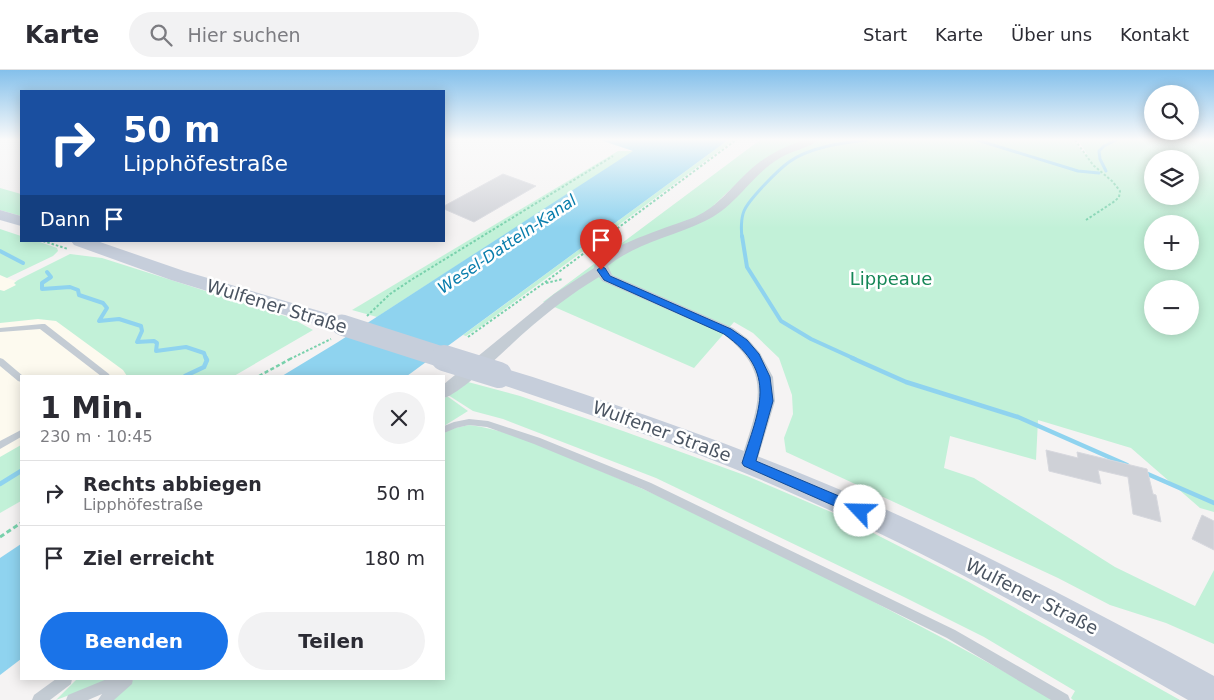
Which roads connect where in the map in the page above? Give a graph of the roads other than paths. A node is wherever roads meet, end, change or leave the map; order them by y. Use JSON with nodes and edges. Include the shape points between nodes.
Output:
{"nodes":[{"id":1,"x":758,"y":169,"type":"edge"},
{"id":2,"x":0,"y":215,"type":"edge"},
{"id":3,"x":20,"y":221,"type":"edge"},
{"id":4,"x":86,"y":242,"type":"edge"},
{"id":5,"x":601,"y":270,"type":"junction"},
{"id":6,"x":0,"y":330,"type":"edge"},
{"id":7,"x":0,"y":361,"type":"edge"},
{"id":8,"x":105,"y":375,"type":"edge"},
{"id":9,"x":20,"y":378,"type":"edge"},
{"id":10,"x":445,"y":391,"type":"edge"},
{"id":11,"x":445,"y":430,"type":"edge"},
{"id":12,"x":20,"y":434,"type":"edge"},
{"id":13,"x":0,"y":445,"type":"edge"},
{"id":14,"x":749,"y":463,"type":"junction"},
{"id":15,"x":65,"y":680,"type":"edge"},
{"id":16,"x":119,"y":680,"type":"edge"},
{"id":17,"x":126,"y":680,"type":"edge"},
{"id":18,"x":1214,"y":695,"type":"edge"},
{"id":19,"x":39,"y":700,"type":"edge"},
{"id":20,"x":73,"y":700,"type":"edge"},
{"id":21,"x":105,"y":700,"type":"edge"},
{"id":22,"x":1063,"y":700,"type":"edge"}],
"edges":[{"from":1,"to":5,"type":"street","via":[[719,210],[620,253],[604,263]]},
{"from":2,"to":3,"type":"main road"},
{"from":4,"to":14,"type":"main road","name":"Wulfener Straße","bridge":true,"via":[[107,253],[339,331],[499,375],[615,413]]},
{"from":5,"to":10,"type":"street","via":[[580,281]]},
{"from":5,"to":14,"type":"street","via":[[607,278],[728,331],[755,357],[765,377],[767,401]]},
{"from":6,"to":8,"type":"lane","via":[[42,326]]},
{"from":7,"to":9,"type":"lane"},
{"from":11,"to":22,"type":"lane","via":[[469,422],[488,424],[647,486],[951,634]]},
{"from":12,"to":13,"type":"lane"},
{"from":14,"to":18,"type":"main road","name":"Wulfener Straße","via":[[962,559],[1090,625]]},
{"from":15,"to":19,"type":"lane"},
{"from":16,"to":20,"type":"lane"},
{"from":17,"to":21,"type":"lane"}]}
